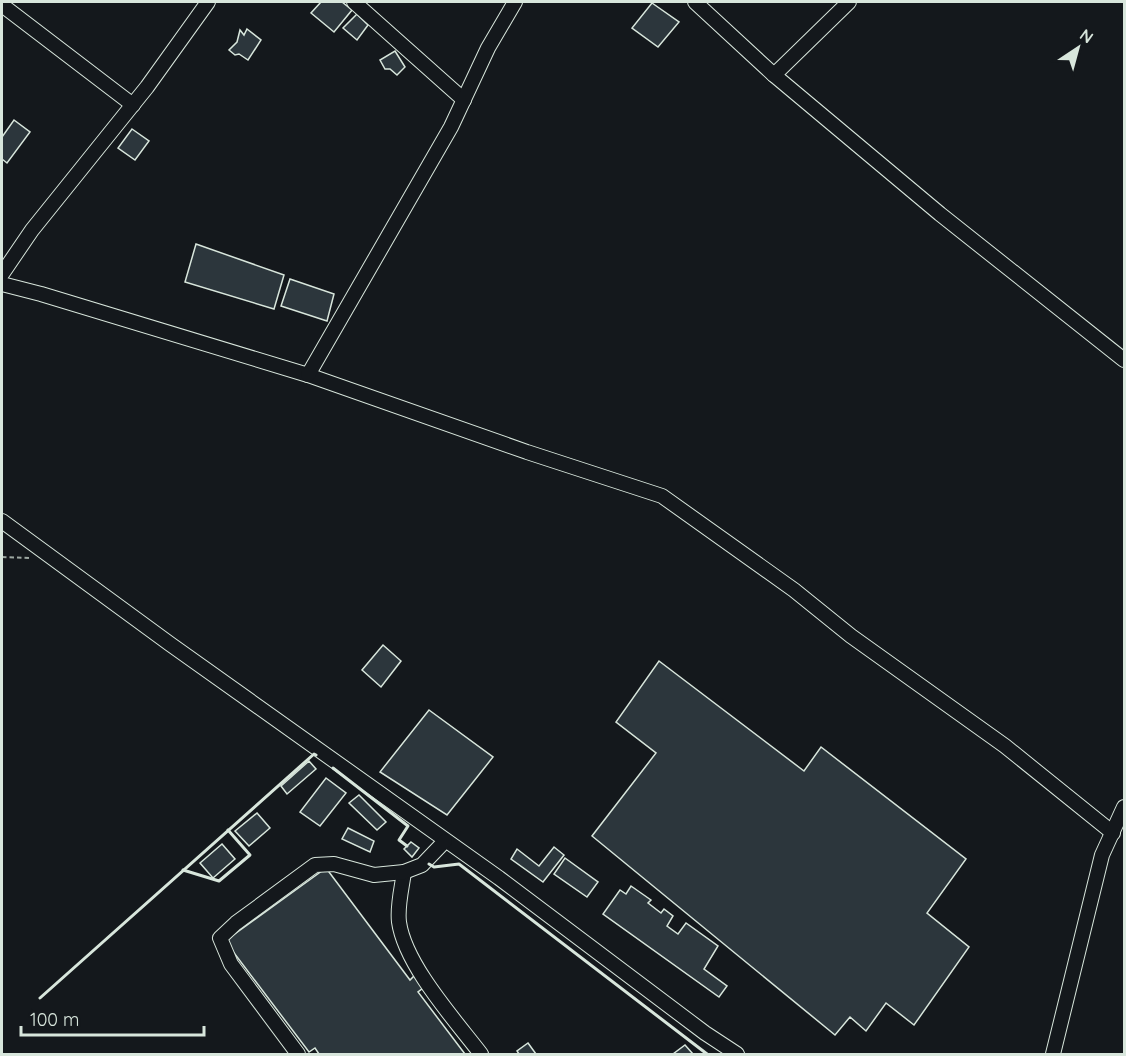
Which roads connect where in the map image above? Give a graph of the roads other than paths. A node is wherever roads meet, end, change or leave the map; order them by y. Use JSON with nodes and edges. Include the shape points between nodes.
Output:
{"nodes":[{"id":1,"x":208,"y":2,"type":"edge"},
{"id":2,"x":354,"y":2,"type":"edge"},
{"id":3,"x":515,"y":2,"type":"edge"},
{"id":4,"x":694,"y":2,"type":"edge"},
{"id":5,"x":849,"y":2,"type":"edge"},
{"id":6,"x":2,"y":5,"type":"edge"},
{"id":7,"x":774,"y":75,"type":"junction"},
{"id":8,"x":464,"y":100,"type":"junction"},
{"id":9,"x":133,"y":105,"type":"junction"},
{"id":10,"x":2,"y":274,"type":"edge"},
{"id":11,"x":2,"y":284,"type":"edge"},
{"id":12,"x":1125,"y":360,"type":"edge"},
{"id":13,"x":308,"y":375,"type":"junction"},
{"id":14,"x":2,"y":521,"type":"edge"},
{"id":15,"x":1125,"y":807,"type":"edge"},
{"id":16,"x":1113,"y":833,"type":"junction"},
{"id":17,"x":445,"y":841,"type":"junction"},
{"id":18,"x":404,"y":872,"type":"junction"},
{"id":19,"x":298,"y":1054,"type":"edge"},
{"id":20,"x":481,"y":1054,"type":"edge"},
{"id":21,"x":737,"y":1054,"type":"edge"},
{"id":22,"x":1053,"y":1054,"type":"edge"}],
"edges":[{"from":1,"to":9,"type":"street"},
{"from":2,"to":8,"type":"street"},
{"from":3,"to":8,"type":"street"},
{"from":4,"to":7,"type":"street"},
{"from":5,"to":7,"type":"street"},
{"from":6,"to":9,"type":"street"},
{"from":7,"to":12,"type":"street","via":[[940,214]]},
{"from":8,"to":13,"type":"street"},
{"from":9,"to":10,"type":"street","via":[[32,230]]},
{"from":11,"to":13,"type":"street"},
{"from":13,"to":16,"type":"street","via":[[662,496],[1005,746]]},
{"from":14,"to":17,"type":"street"},
{"from":15,"to":16,"type":"street"},
{"from":16,"to":22,"type":"street","via":[[1102,855]]},
{"from":17,"to":18,"type":"street","via":[[422,865]]},
{"from":17,"to":21,"type":"street"},
{"from":18,"to":19,"type":"street","via":[[374,875],[334,864],[315,866],[220,938],[231,964]]},
{"from":18,"to":20,"type":"street","via":[[399,921],[407,951]]}]}
